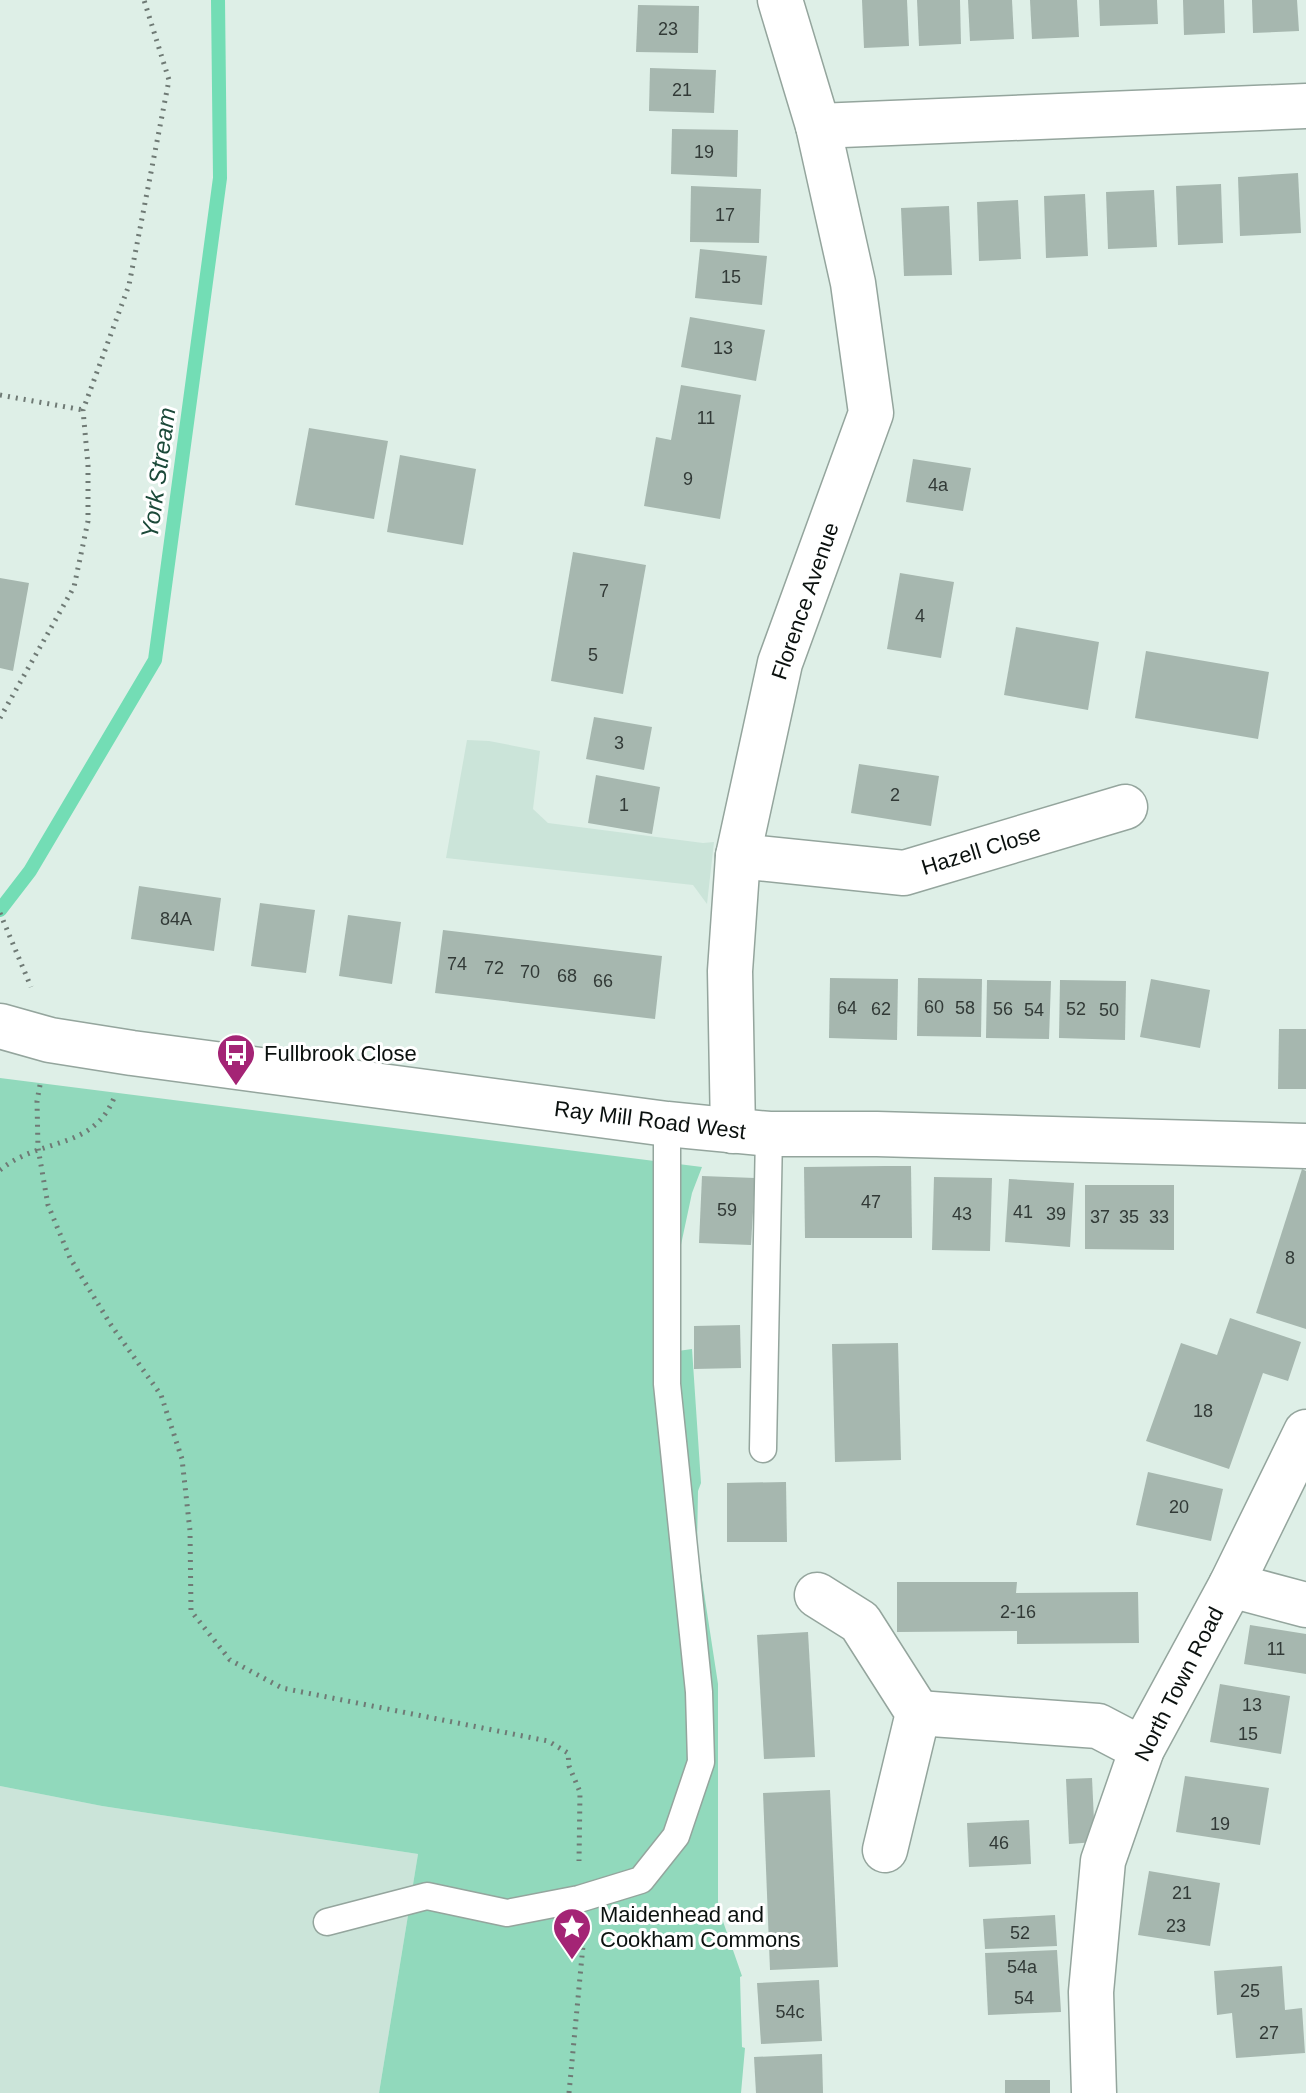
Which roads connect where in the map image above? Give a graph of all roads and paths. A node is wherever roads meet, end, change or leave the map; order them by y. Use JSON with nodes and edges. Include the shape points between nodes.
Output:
{"nodes":[{"id":1,"x":144,"y":0,"type":"edge"},
{"id":2,"x":780,"y":0,"type":"edge"},
{"id":3,"x":1306,"y":106,"type":"edge"},
{"id":4,"x":818,"y":126,"type":"junction"},
{"id":5,"x":0,"y":395,"type":"edge"},
{"id":6,"x":83,"y":410,"type":"junction"},
{"id":7,"x":0,"y":718,"type":"edge"},
{"id":8,"x":1125,"y":807,"type":"dead end"},
{"id":9,"x":738,"y":856,"type":"junction"},
{"id":10,"x":0,"y":913,"type":"edge"},
{"id":11,"x":15,"y":946,"type":"dead end"},
{"id":12,"x":0,"y":1026,"type":"edge"},
{"id":13,"x":50,"y":1040,"type":"junction"},
{"id":14,"x":132,"y":1053,"type":"junction"},
{"id":15,"x":667,"y":1124,"type":"junction"},
{"id":16,"x":751,"y":1132,"type":"junction"},
{"id":17,"x":1306,"y":1146,"type":"edge"},
{"id":18,"x":38,"y":1148,"type":"junction"},
{"id":19,"x":0,"y":1170,"type":"edge"},
{"id":20,"x":1306,"y":1432,"type":"edge"},
{"id":21,"x":763,"y":1449,"type":"dead end"},
{"id":22,"x":1231,"y":1585,"type":"junction"},
{"id":23,"x":817,"y":1595,"type":"dead end"},
{"id":24,"x":1306,"y":1605,"type":"edge"},
{"id":25,"x":918,"y":1713,"type":"junction"},
{"id":26,"x":1142,"y":1749,"type":"junction"},
{"id":27,"x":885,"y":1850,"type":"dead end"},
{"id":28,"x":579,"y":1899,"type":"junction"},
{"id":29,"x":327,"y":1922,"type":"dead end"},
{"id":30,"x":569,"y":2093,"type":"edge"},
{"id":31,"x":1094,"y":2093,"type":"edge"}],
"edges":[{"from":1,"to":6,"type":"path","via":[[169,80],[129,285]]},
{"from":2,"to":4,"type":"street","name":"Florence Avenue"},
{"from":3,"to":4,"type":"street"},
{"from":4,"to":9,"type":"street","name":"Florence Avenue","via":[[853,283],[871,413],[780,663]]},
{"from":5,"to":6,"type":"path"},
{"from":6,"to":7,"type":"path","via":[[88,521],[74,587]]},
{"from":8,"to":9,"type":"street","name":"Hazell Close","via":[[904,873]]},
{"from":9,"to":16,"type":"street","name":"Florence Avenue","via":[[730,971]]},
{"from":10,"to":11,"type":"path"},
{"from":12,"to":13,"type":"street","name":"Ray Mill Road West"},
{"from":13,"to":14,"type":"street","name":"Ray Mill Road West"},
{"from":13,"to":18,"type":"path","via":[[37,1101]]},
{"from":14,"to":15,"type":"street","name":"Ray Mill Road West"},
{"from":14,"to":18,"type":"path","via":[[107,1114],[83,1135]]},
{"from":15,"to":16,"type":"street","name":"Ray Mill Road West"},
{"from":15,"to":28,"type":"lane","via":[[667,1384],[699,1692],[701,1762],[676,1836],[641,1880]]},
{"from":16,"to":17,"type":"street","name":"Ray Mill Road West"},
{"from":16,"to":21,"type":"lane"},
{"from":18,"to":19,"type":"path"},
{"from":18,"to":28,"type":"path","via":[[48,1205],[70,1258],[161,1395],[182,1459],[191,1611],[230,1660],[282,1688],[548,1741],[568,1753],[580,1792]]},
{"from":20,"to":22,"type":"street","name":"North Town Road"},
{"from":22,"to":24,"type":"street"},
{"from":22,"to":26,"type":"street","name":"North Town Road"},
{"from":23,"to":25,"type":"street","via":[[860,1622]]},
{"from":25,"to":26,"type":"street","via":[[1098,1726]]},
{"from":25,"to":27,"type":"street"},
{"from":26,"to":31,"type":"street","name":"North Town Road","via":[[1103,1861],[1091,1992]]},
{"from":28,"to":29,"type":"lane","via":[[507,1913],[427,1896]]},
{"from":28,"to":30,"type":"path","via":[[585,1943]]}]}
